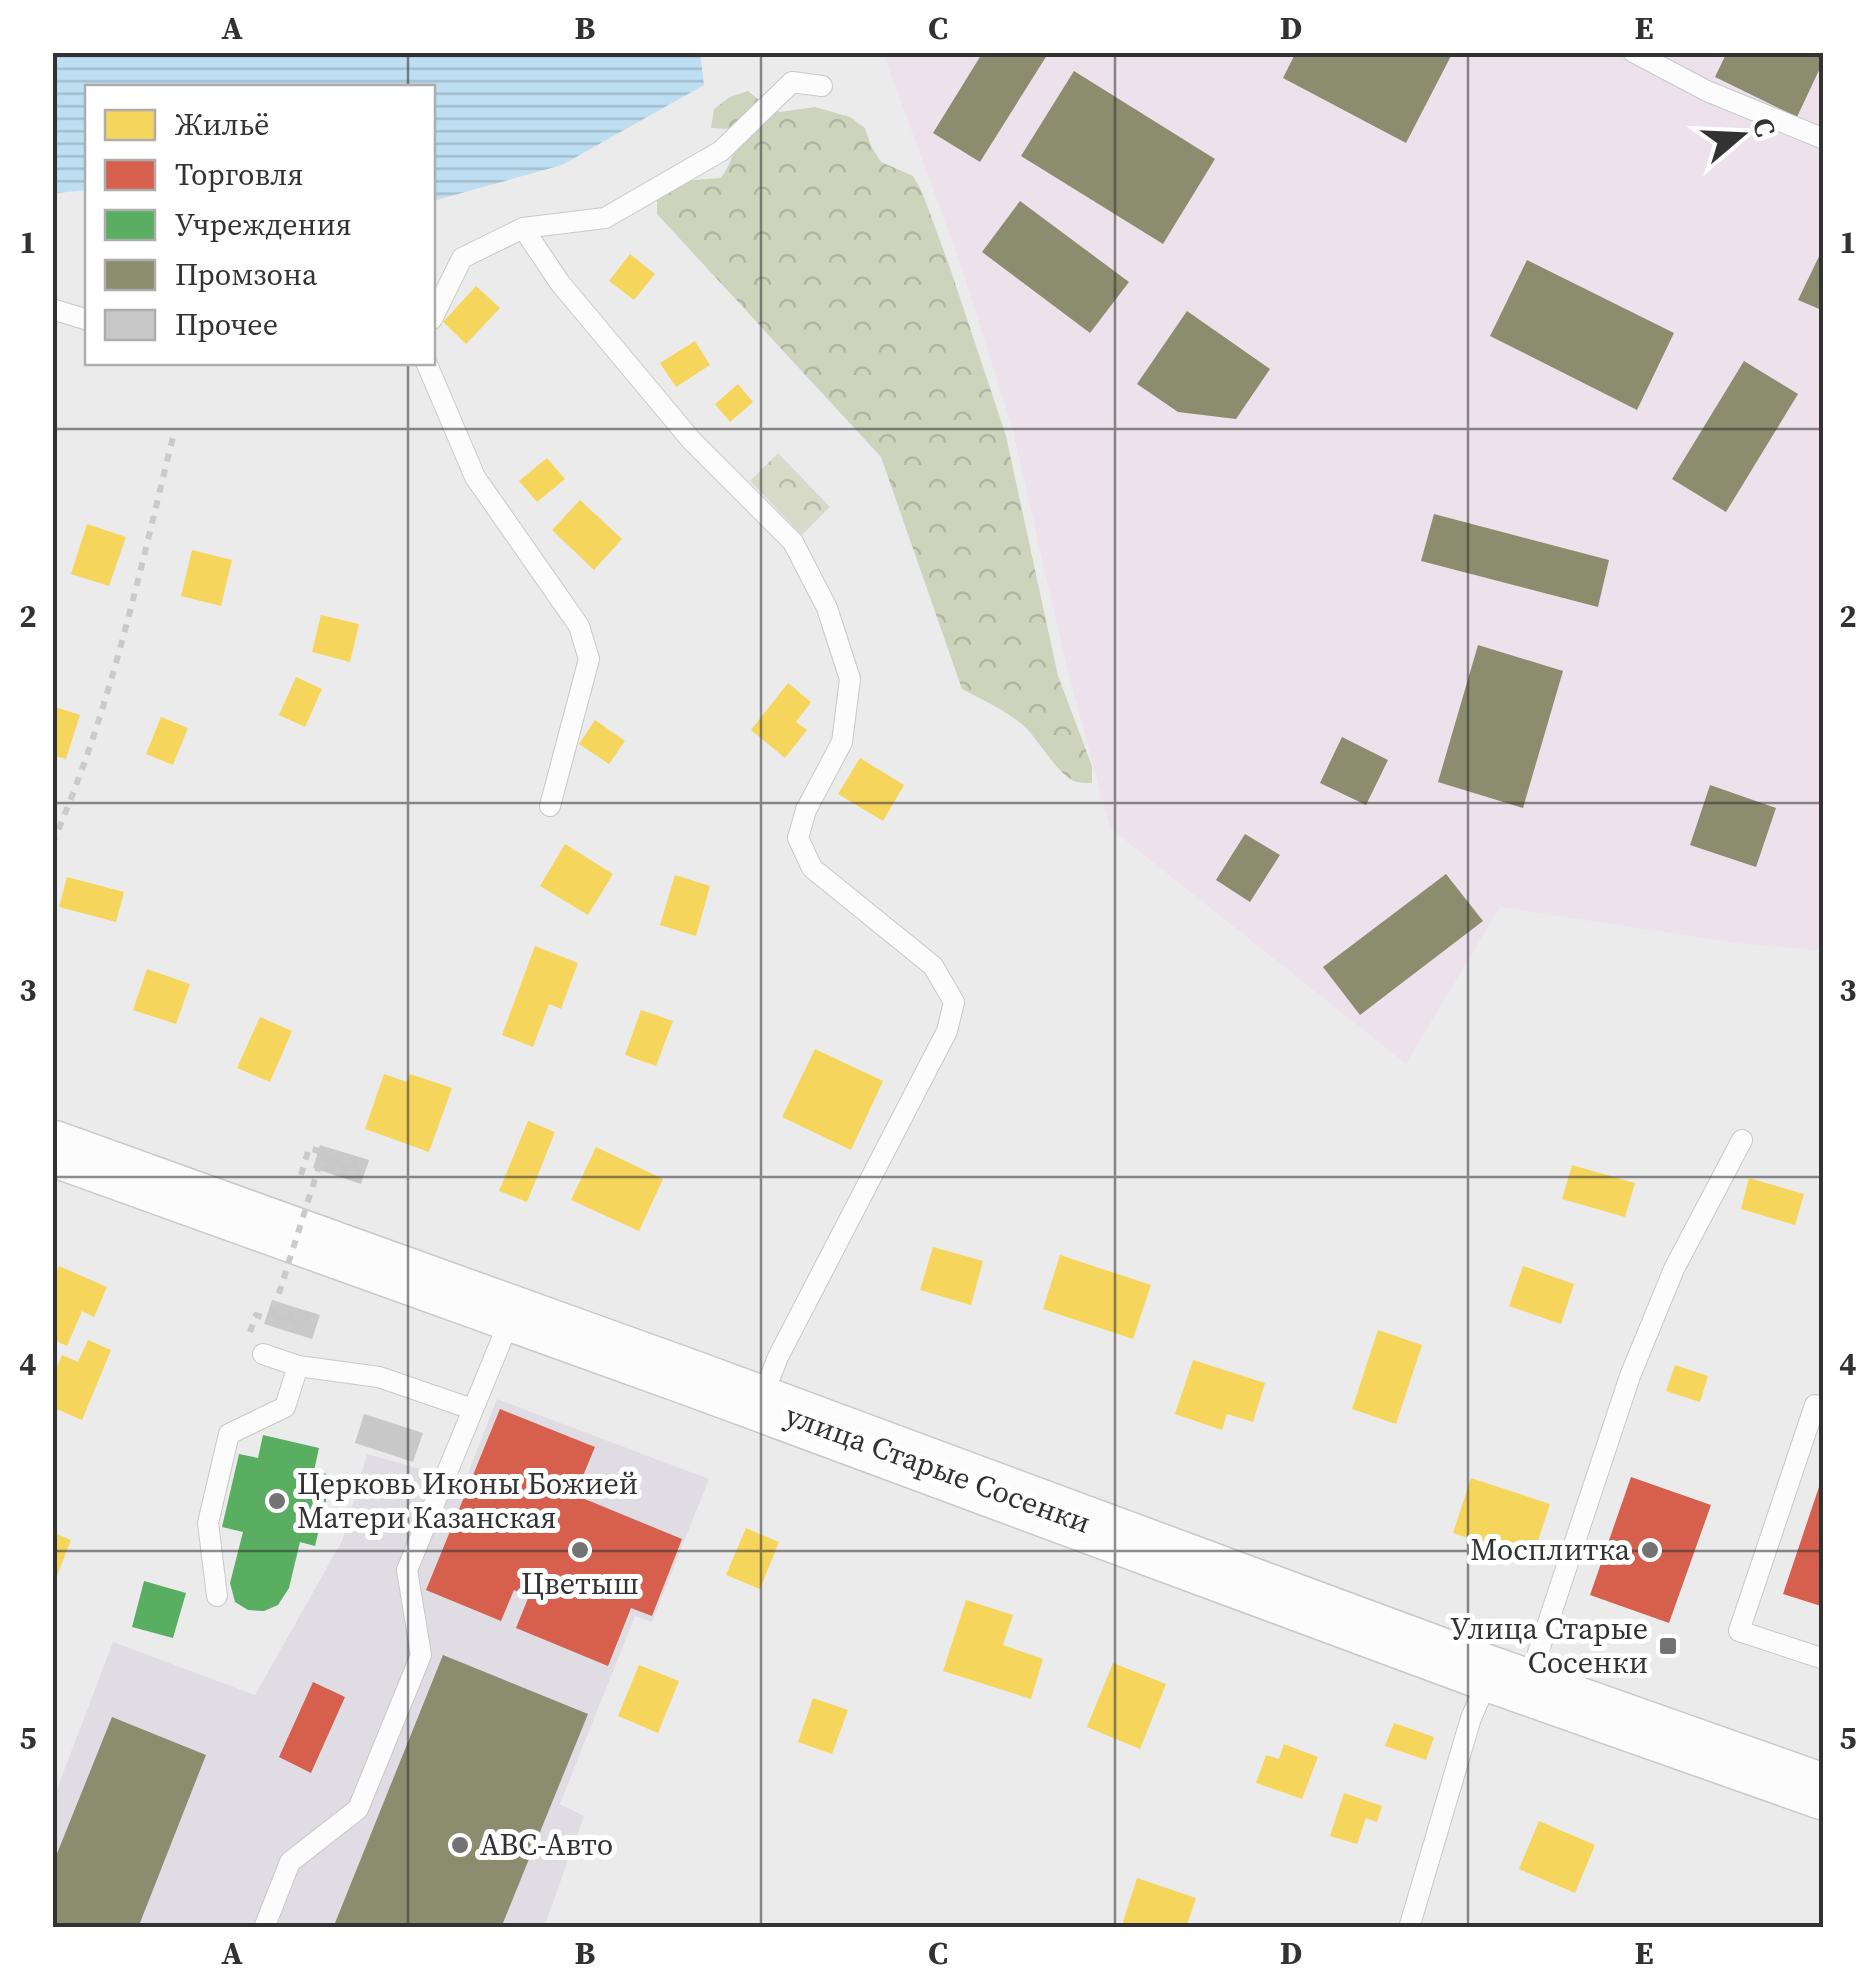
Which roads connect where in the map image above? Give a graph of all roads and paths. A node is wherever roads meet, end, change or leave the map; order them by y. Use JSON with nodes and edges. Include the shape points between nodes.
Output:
{"nodes":[{"id":1,"x":1633,"y":52,"type":"edge"},
{"id":2,"x":822,"y":86,"type":"dead end"},
{"id":3,"x":1824,"y":139,"type":"edge"},
{"id":4,"x":524,"y":228,"type":"junction"},
{"id":5,"x":52,"y":309,"type":"edge"},
{"id":6,"x":435,"y":313,"type":"edge"},
{"id":7,"x":85,"y":319,"type":"edge"},
{"id":8,"x":427,"y":365,"type":"edge"},
{"id":9,"x":173,"y":436,"type":"dead end"},
{"id":10,"x":550,"y":806,"type":"dead end"},
{"id":11,"x":52,"y":844,"type":"edge"},
{"id":12,"x":52,"y":1119,"type":"edge"},
{"id":13,"x":1742,"y":1140,"type":"dead end"},
{"id":14,"x":52,"y":1148,"type":"edge"},
{"id":15,"x":301,"y":1175,"type":"dead end"},
{"id":16,"x":513,"y":1313,"type":"junction"},
{"id":17,"x":266,"y":1318,"type":"dead end"},
{"id":18,"x":264,"y":1354,"type":"dead end"},
{"id":19,"x":298,"y":1366,"type":"junction"},
{"id":20,"x":770,"y":1375,"type":"junction"},
{"id":21,"x":1824,"y":1408,"type":"edge"},
{"id":22,"x":472,"y":1409,"type":"junction"},
{"id":23,"x":217,"y":1596,"type":"dead end"},
{"id":24,"x":1824,"y":1659,"type":"edge"},
{"id":25,"x":1514,"y":1663,"type":"junction"},
{"id":26,"x":1824,"y":1755,"type":"edge"},
{"id":27,"x":1824,"y":1792,"type":"edge"},
{"id":28,"x":264,"y":1928,"type":"edge"},
{"id":29,"x":1409,"y":1928,"type":"edge"}],
"edges":[{"from":1,"to":3,"type":"lane"},
{"from":2,"to":4,"type":"lane","via":[[792,82],[721,151],[605,218]]},
{"from":4,"to":6,"type":"lane","via":[[462,258]]},
{"from":4,"to":20,"type":"lane","via":[[560,283],[692,441],[793,542],[827,608],[850,679],[842,742],[798,838],[812,868],[933,966],[954,1002],[947,1030]]},
{"from":5,"to":7,"type":"lane"},
{"from":8,"to":10,"type":"lane","via":[[475,477],[579,626],[589,659]]},
{"from":9,"to":11,"type":"path","via":[[117,662],[76,792]]},
{"from":12,"to":20,"type":"main road","name":"улица Старые Сосенки"},
{"from":13,"to":25,"type":"lane","via":[[1674,1269]]},
{"from":14,"to":16,"type":"main road","name":"улица Старые Сосенки"},
{"from":15,"to":17,"type":"path","bridge":true,"via":[[310,1148],[362,1164],[358,1175],[320,1163],[274,1309],[312,1322],[309,1332]]},
{"from":16,"to":22,"type":"lane"},
{"from":16,"to":25,"type":"main road","name":"улица Старые Сосенки"},
{"from":18,"to":19,"type":"lane"},
{"from":19,"to":22,"type":"lane","via":[[380,1377]]},
{"from":19,"to":23,"type":"lane","via":[[285,1407],[229,1434],[208,1522]]},
{"from":20,"to":25,"type":"main road","name":"улица Старые Сосенки"},
{"from":21,"to":24,"type":"lane","via":[[1814,1405],[1740,1631]]},
{"from":22,"to":28,"type":"lane","via":[[407,1570],[421,1656],[358,1809],[290,1862]]},
{"from":25,"to":26,"type":"main road","name":"улица Старые Сосенки"},
{"from":25,"to":27,"type":"main road","name":"улица Старые Сосенки"},
{"from":25,"to":29,"type":"lane","via":[[1471,1718]]}]}
